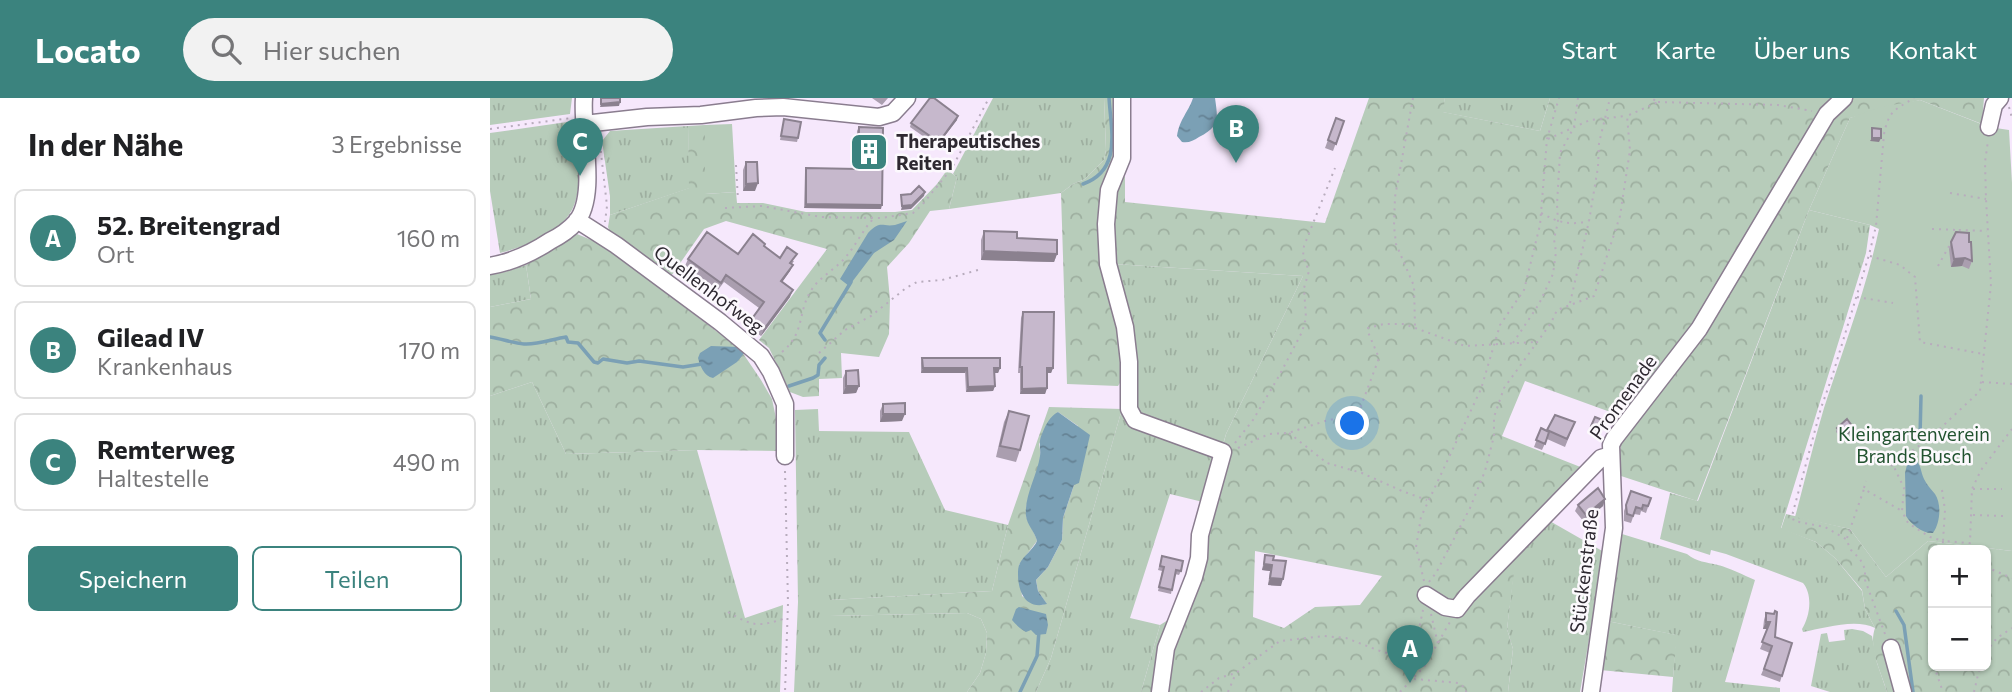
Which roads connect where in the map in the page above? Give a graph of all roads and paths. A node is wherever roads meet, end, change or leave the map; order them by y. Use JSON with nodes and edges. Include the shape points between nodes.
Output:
{"nodes":[{"id":1,"x":584,"y":98,"type":"edge"},
{"id":2,"x":907,"y":98,"type":"edge"},
{"id":3,"x":989,"y":98,"type":"edge"},
{"id":4,"x":1122,"y":98,"type":"edge"},
{"id":5,"x":1413,"y":98,"type":"edge"},
{"id":6,"x":1559,"y":98,"type":"edge"},
{"id":7,"x":1578,"y":98,"type":"edge"},
{"id":8,"x":1610,"y":98,"type":"edge"},
{"id":9,"x":1651,"y":98,"type":"edge"},
{"id":10,"x":1844,"y":98,"type":"edge"},
{"id":11,"x":1914,"y":98,"type":"edge"},
{"id":12,"x":2000,"y":98,"type":"edge"},
{"id":13,"x":1658,"y":102,"type":"junction"},
{"id":14,"x":1827,"y":114,"type":"junction"},
{"id":15,"x":1627,"y":116,"type":"junction"},
{"id":16,"x":1604,"y":118,"type":"junction"},
{"id":17,"x":590,"y":123,"type":"junction"},
{"id":18,"x":1574,"y":127,"type":"junction"},
{"id":19,"x":1989,"y":127,"type":"joint"},
{"id":20,"x":490,"y":129,"type":"edge"},
{"id":21,"x":1547,"y":139,"type":"junction"},
{"id":22,"x":736,"y":165,"type":"dead end"},
{"id":23,"x":1335,"y":168,"type":"dead end"},
{"id":24,"x":1950,"y":193,"type":"dead end"},
{"id":25,"x":738,"y":200,"type":"dead end"},
{"id":26,"x":1986,"y":200,"type":"junction"},
{"id":27,"x":724,"y":208,"type":"dead end"},
{"id":28,"x":1541,"y":213,"type":"junction"},
{"id":29,"x":874,"y":218,"type":"junction"},
{"id":30,"x":578,"y":220,"type":"junction"},
{"id":31,"x":1589,"y":221,"type":"junction"},
{"id":32,"x":1558,"y":222,"type":"junction"},
{"id":33,"x":1932,"y":229,"type":"dead end"},
{"id":34,"x":1958,"y":230,"type":"junction"},
{"id":35,"x":1988,"y":231,"type":"junction"},
{"id":36,"x":600,"y":235,"type":"junction"},
{"id":37,"x":1869,"y":255,"type":"junction"},
{"id":38,"x":490,"y":266,"type":"edge"},
{"id":39,"x":1938,"y":266,"type":"dead end"},
{"id":40,"x":978,"y":270,"type":"dead end"},
{"id":41,"x":1857,"y":297,"type":"junction"},
{"id":42,"x":1893,"y":303,"type":"dead end"},
{"id":43,"x":1570,"y":305,"type":"junction"},
{"id":44,"x":1415,"y":328,"type":"junction"},
{"id":45,"x":1535,"y":342,"type":"junction"},
{"id":46,"x":1495,"y":343,"type":"junction"},
{"id":47,"x":1513,"y":343,"type":"junction"},
{"id":48,"x":782,"y":352,"type":"dead end"},
{"id":49,"x":819,"y":353,"type":"dead end"},
{"id":50,"x":1984,"y":354,"type":"junction"},
{"id":51,"x":1981,"y":382,"type":"junction"},
{"id":52,"x":2012,"y":384,"type":"edge"},
{"id":53,"x":2012,"y":429,"type":"edge"},
{"id":54,"x":1288,"y":433,"type":"junction"},
{"id":55,"x":1223,"y":452,"type":"junction"},
{"id":56,"x":1611,"y":455,"type":"junction"},
{"id":57,"x":785,"y":456,"type":"joint"},
{"id":58,"x":1872,"y":456,"type":"dead end"},
{"id":59,"x":1894,"y":467,"type":"junction"},
{"id":60,"x":1867,"y":481,"type":"dead end"},
{"id":61,"x":1864,"y":489,"type":"junction"},
{"id":62,"x":1972,"y":489,"type":"junction"},
{"id":63,"x":2002,"y":489,"type":"dead end"},
{"id":64,"x":1942,"y":490,"type":"dead end"},
{"id":65,"x":1429,"y":500,"type":"junction"},
{"id":66,"x":1902,"y":511,"type":"junction"},
{"id":67,"x":1970,"y":515,"type":"junction"},
{"id":68,"x":2003,"y":516,"type":"dead end"},
{"id":69,"x":1846,"y":538,"type":"junction"},
{"id":70,"x":1943,"y":542,"type":"junction"},
{"id":71,"x":1943,"y":545,"type":"edge"},
{"id":72,"x":1991,"y":569,"type":"edge"},
{"id":73,"x":2012,"y":578,"type":"edge"},
{"id":74,"x":1426,"y":590,"type":"junction"},
{"id":75,"x":1457,"y":609,"type":"junction"},
{"id":76,"x":728,"y":612,"type":"dead end"},
{"id":77,"x":787,"y":617,"type":"junction"},
{"id":78,"x":2012,"y":628,"type":"edge"},
{"id":79,"x":1438,"y":644,"type":"junction"},
{"id":80,"x":1991,"y":646,"type":"edge"},
{"id":81,"x":1891,"y":648,"type":"joint"},
{"id":82,"x":1407,"y":659,"type":"junction"},
{"id":83,"x":1423,"y":667,"type":"junction"},
{"id":84,"x":1936,"y":671,"type":"edge"},
{"id":85,"x":1979,"y":671,"type":"edge"},
{"id":86,"x":1236,"y":673,"type":"junction"},
{"id":87,"x":1413,"y":679,"type":"junction"},
{"id":88,"x":1408,"y":685,"type":"junction"},
{"id":89,"x":785,"y":692,"type":"edge"},
{"id":90,"x":1160,"y":692,"type":"edge"},
{"id":91,"x":1201,"y":692,"type":"edge"},
{"id":92,"x":1228,"y":692,"type":"edge"},
{"id":93,"x":1400,"y":692,"type":"edge"},
{"id":94,"x":1411,"y":692,"type":"edge"},
{"id":95,"x":1466,"y":692,"type":"edge"},
{"id":96,"x":1591,"y":692,"type":"edge"},
{"id":97,"x":1903,"y":692,"type":"edge"},
{"id":98,"x":1942,"y":692,"type":"edge"},
{"id":99,"x":1974,"y":692,"type":"edge"}],
"edges":[{"from":1,"to":17,"type":"street"},
{"from":2,"to":17,"type":"street","via":[[893,113],[879,117],[783,107]]},
{"from":3,"to":29,"type":"path","via":[[953,168],[922,205],[913,213]]},
{"from":4,"to":55,"type":"street","via":[[1122,158],[1109,190],[1106,224],[1108,264],[1125,327],[1129,409],[1135,420]]},
{"from":5,"to":44,"type":"path","via":[[1394,226],[1396,244],[1414,286]]},
{"from":6,"to":21,"type":"path"},
{"from":7,"to":18,"type":"path"},
{"from":8,"to":16,"type":"path"},
{"from":9,"to":13,"type":"path"},
{"from":10,"to":14,"type":"street","name":"Promenade"},
{"from":11,"to":37,"type":"path","via":[[1888,119]]},
{"from":12,"to":19,"type":"street"},
{"from":13,"to":14,"type":"path","via":[[1778,105]]},
{"from":13,"to":15,"type":"path"},
{"from":14,"to":56,"type":"street","name":"Promenade","via":[[1699,329],[1614,439]]},
{"from":15,"to":16,"type":"path"},
{"from":15,"to":43,"type":"path","via":[[1630,150],[1620,216],[1594,296]]},
{"from":16,"to":18,"type":"path"},
{"from":16,"to":31,"type":"path"},
{"from":17,"to":20,"type":"path","via":[[572,117]]},
{"from":17,"to":30,"type":"street","via":[[585,204]]},
{"from":17,"to":36,"type":"path","via":[[600,142],[607,206]]},
{"from":18,"to":21,"type":"path"},
{"from":18,"to":32,"type":"path","via":[[1560,153]]},
{"from":19,"to":26,"type":"path"},
{"from":21,"to":28,"type":"path"},
{"from":22,"to":25,"type":"path"},
{"from":23,"to":55,"type":"path","via":[[1304,246],[1309,271],[1302,332],[1253,420]]},
{"from":24,"to":26,"type":"path"},
{"from":26,"to":35,"type":"path"},
{"from":27,"to":29,"type":"path","via":[[762,206],[821,217]]},
{"from":28,"to":32,"type":"path"},
{"from":28,"to":46,"type":"path","via":[[1524,290],[1500,325]]},
{"from":29,"to":48,"type":"path","via":[[842,262],[812,289],[792,344]]},
{"from":30,"to":36,"type":"street","name":"Quellenhofweg"},
{"from":30,"to":38,"type":"street","via":[[542,247]]},
{"from":31,"to":32,"type":"path","via":[[1574,225]]},
{"from":31,"to":43,"type":"path"},
{"from":32,"to":47,"type":"path","via":[[1553,274]]},
{"from":33,"to":34,"type":"path"},
{"from":34,"to":35,"type":"path"},
{"from":34,"to":39,"type":"path"},
{"from":35,"to":50,"type":"path","via":[[1991,284]]},
{"from":36,"to":57,"type":"street","name":"Quellenhofweg","via":[[761,356],[785,404]]},
{"from":37,"to":41,"type":"path"},
{"from":37,"to":50,"type":"path","via":[[1900,265],[1915,277],[1920,342]]},
{"from":40,"to":49,"type":"path","via":[[917,282]]},
{"from":41,"to":42,"type":"path"},
{"from":41,"to":69,"type":"path","via":[[1792,516],[1794,521],[1825,527]]},
{"from":43,"to":45,"type":"path","via":[[1557,310]]},
{"from":44,"to":46,"type":"path","via":[[1465,346]]},
{"from":44,"to":54,"type":"path","via":[[1404,324],[1368,328],[1379,358],[1358,414]]},
{"from":45,"to":47,"type":"path"},
{"from":45,"to":74,"type":"path","via":[[1504,388],[1485,471]]},
{"from":46,"to":47,"type":"path"},
{"from":46,"to":65,"type":"path","via":[[1481,389]]},
{"from":50,"to":51,"type":"path"},
{"from":51,"to":52,"type":"path"},
{"from":51,"to":59,"type":"path","via":[[1980,391]]},
{"from":53,"to":62,"type":"path","via":[[1980,470]]},
{"from":54,"to":55,"type":"path","via":[[1269,434]]},
{"from":54,"to":65,"type":"path","via":[[1327,463]]},
{"from":55,"to":90,"type":"street","via":[[1200,535],[1194,577],[1166,648]]},
{"from":56,"to":75,"type":"street","name":"Promenade","via":[[1601,458]]},
{"from":56,"to":96,"type":"street","name":"Stückenstraße","via":[[1615,528]]},
{"from":57,"to":77,"type":"path"},
{"from":58,"to":59,"type":"path"},
{"from":59,"to":66,"type":"path","via":[[1904,488]]},
{"from":60,"to":61,"type":"path"},
{"from":61,"to":66,"type":"path"},
{"from":61,"to":69,"type":"path"},
{"from":62,"to":63,"type":"path"},
{"from":62,"to":67,"type":"path"},
{"from":64,"to":70,"type":"path"},
{"from":65,"to":74,"type":"path","via":[[1416,547]]},
{"from":66,"to":70,"type":"path","via":[[1908,523]]},
{"from":67,"to":68,"type":"path"},
{"from":67,"to":70,"type":"path","via":[[1970,543]]},
{"from":69,"to":81,"type":"path","via":[[1865,569]]},
{"from":70,"to":71,"type":"path"},
{"from":72,"to":73,"type":"path"},
{"from":74,"to":75,"type":"street","via":[[1445,607]]},
{"from":74,"to":79,"type":"path"},
{"from":74,"to":82,"type":"path","via":[[1419,629]]},
{"from":75,"to":79,"type":"path"},
{"from":76,"to":77,"type":"path","via":[[762,625]]},
{"from":77,"to":89,"type":"path"},
{"from":78,"to":80,"type":"path"},
{"from":79,"to":83,"type":"path"},
{"from":81,"to":97,"type":"street"},
{"from":82,"to":83,"type":"path"},
{"from":82,"to":86,"type":"path","via":[[1346,638],[1324,636],[1280,640]]},
{"from":83,"to":87,"type":"path"},
{"from":84,"to":98,"type":"path"},
{"from":85,"to":99,"type":"path"},
{"from":86,"to":91,"type":"path","via":[[1219,678]]},
{"from":86,"to":92,"type":"path"},
{"from":87,"to":88,"type":"path"},
{"from":87,"to":95,"type":"path","via":[[1459,682]]},
{"from":88,"to":93,"type":"path"},
{"from":88,"to":94,"type":"path"}]}
